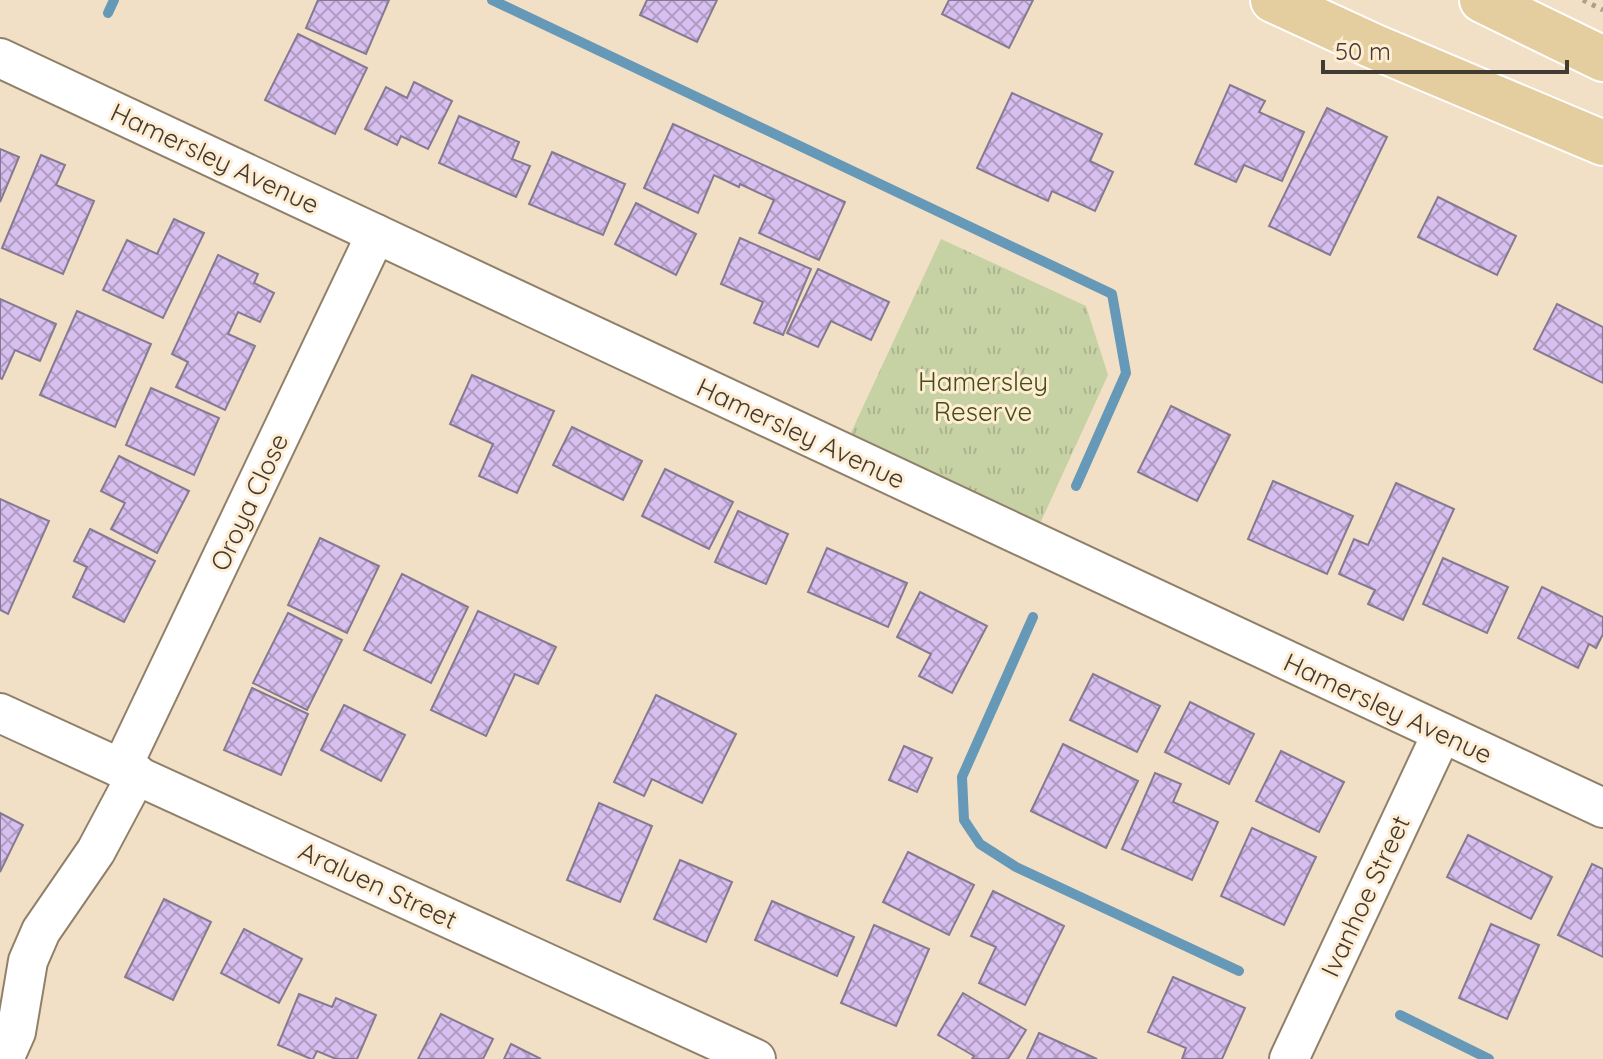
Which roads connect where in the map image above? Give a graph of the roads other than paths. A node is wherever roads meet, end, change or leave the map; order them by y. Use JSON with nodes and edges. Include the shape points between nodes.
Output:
{"nodes":[{"id":1,"x":1273,"y":0,"type":"edge"},
{"id":2,"x":1482,"y":0,"type":"edge"},
{"id":3,"x":0,"y":58,"type":"edge"},
{"id":4,"x":1603,"y":59,"type":"edge"},
{"id":5,"x":1603,"y":143,"type":"edge"},
{"id":6,"x":376,"y":234,"type":"junction"},
{"id":7,"x":0,"y":713,"type":"edge"},
{"id":8,"x":1442,"y":733,"type":"junction"},
{"id":9,"x":129,"y":772,"type":"junction"},
{"id":10,"x":1603,"y":808,"type":"edge"},
{"id":11,"x":4,"y":1059,"type":"edge"},
{"id":12,"x":756,"y":1059,"type":"edge"},
{"id":13,"x":1289,"y":1059,"type":"edge"}],
"edges":[{"from":1,"to":5,"type":"main road"},
{"from":2,"to":4,"type":"main road"},
{"from":3,"to":6,"type":"street","name":"Hamersley Avenue"},
{"from":6,"to":8,"type":"street","name":"Hamersley Avenue"},
{"from":6,"to":9,"type":"street","name":"Oroya Close"},
{"from":7,"to":9,"type":"street","name":"Araluen Street"},
{"from":8,"to":10,"type":"street","name":"Hamersley Avenue"},
{"from":8,"to":13,"type":"street","name":"Ivanhoe Street"},
{"from":9,"to":11,"type":"street","name":"Oroya Close","via":[[96,851],[41,931],[28,961],[16,1032]]},
{"from":9,"to":12,"type":"street","name":"Araluen Street"}]}
